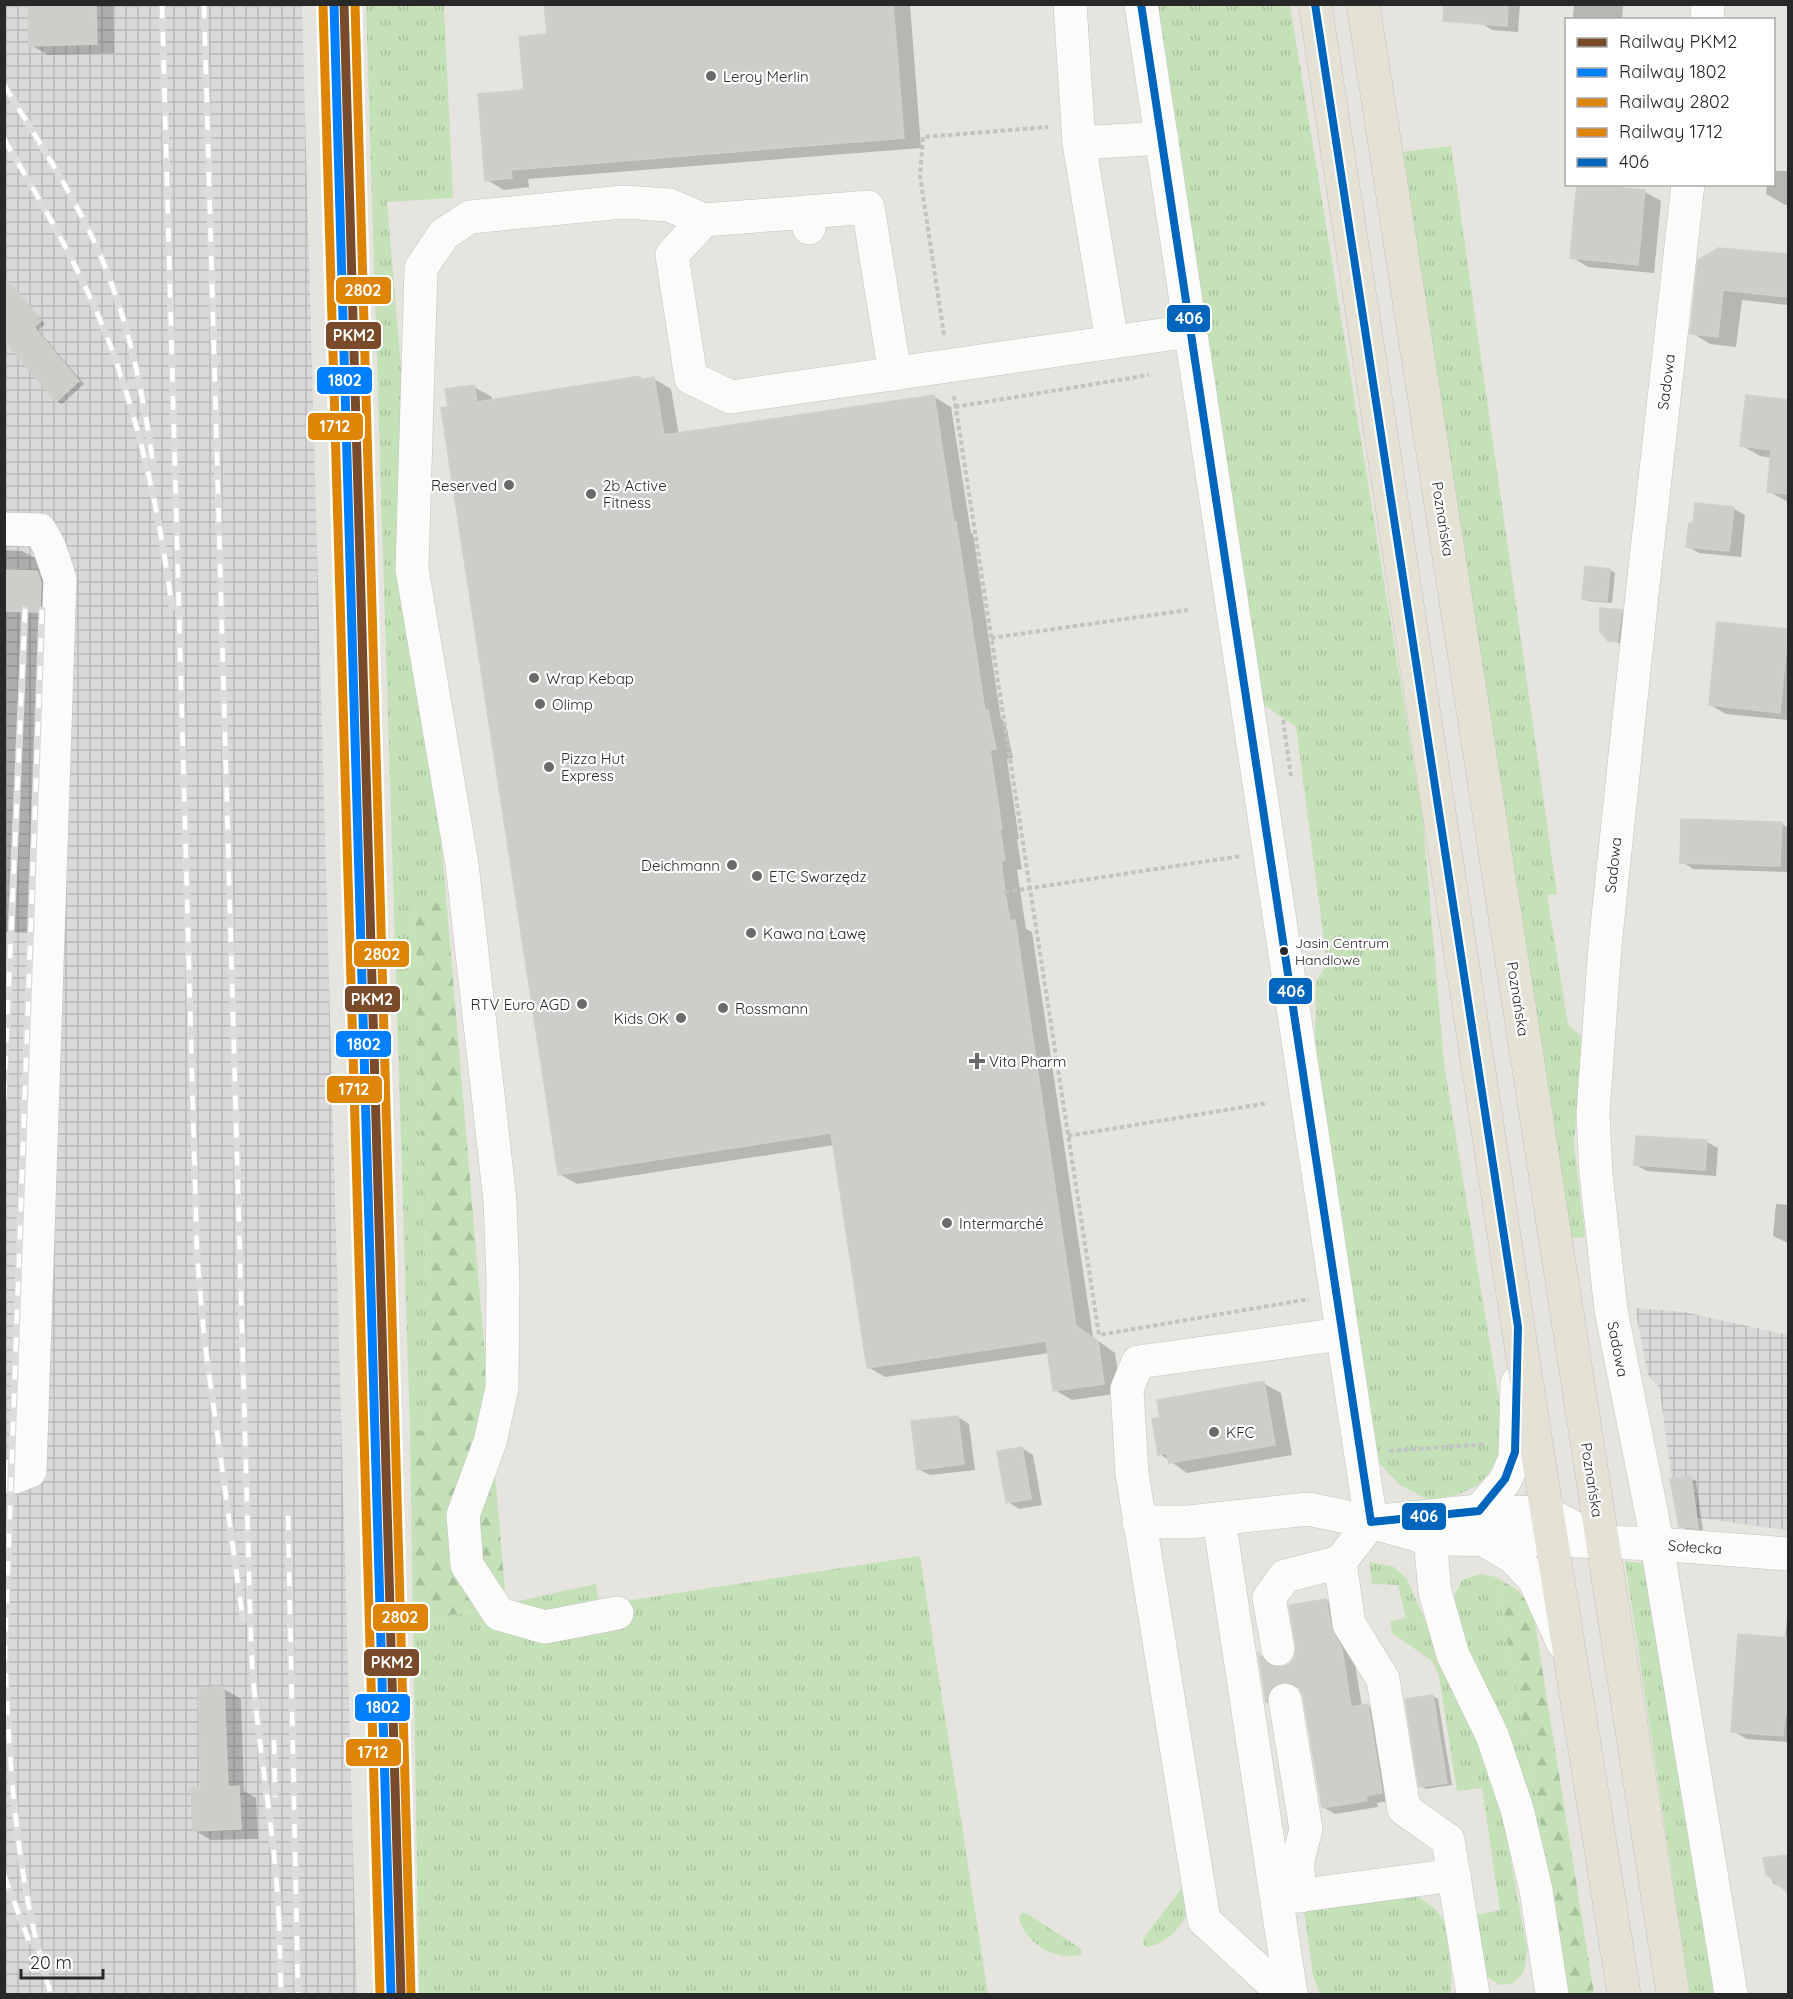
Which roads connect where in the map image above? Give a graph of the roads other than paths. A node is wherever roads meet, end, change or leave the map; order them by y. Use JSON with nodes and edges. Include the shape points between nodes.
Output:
{"nodes":[{"id":1,"x":1070,"y":4,"type":"edge"},
{"id":2,"x":1141,"y":4,"type":"edge"},
{"id":3,"x":1315,"y":4,"type":"edge"},
{"id":4,"x":1363,"y":4,"type":"edge"},
{"id":5,"x":1079,"y":134,"type":"junction"},
{"id":6,"x":1162,"y":138,"type":"junction"},
{"id":7,"x":1688,"y":186,"type":"edge"},
{"id":8,"x":704,"y":220,"type":"junction"},
{"id":9,"x":1190,"y":331,"type":"junction"},
{"id":10,"x":1112,"y":342,"type":"junction"},
{"id":11,"x":895,"y":374,"type":"junction"},
{"id":12,"x":4,"y":529,"type":"edge"},
{"id":13,"x":1518,"y":1327,"type":"junction"},
{"id":14,"x":1342,"y":1334,"type":"junction"},
{"id":15,"x":4,"y":1476,"type":"edge"},
{"id":16,"x":1219,"y":1518,"type":"junction"},
{"id":17,"x":1140,"y":1522,"type":"junction"},
{"id":18,"x":1371,"y":1522,"type":"junction"},
{"id":19,"x":1481,"y":1525,"type":"junction"},
{"id":20,"x":1549,"y":1526,"type":"junction"},
{"id":21,"x":1430,"y":1539,"type":"junction"},
{"id":22,"x":1602,"y":1543,"type":"junction"},
{"id":23,"x":1656,"y":1544,"type":"junction"},
{"id":24,"x":1788,"y":1554,"type":"edge"},
{"id":25,"x":1340,"y":1562,"type":"junction"},
{"id":26,"x":617,"y":1613,"type":"dead end"},
{"id":27,"x":1278,"y":1649,"type":"dead end"},
{"id":28,"x":1571,"y":1662,"type":"junction"},
{"id":29,"x":1286,"y":1700,"type":"dead end"},
{"id":30,"x":1454,"y":1875,"type":"junction"},
{"id":31,"x":1289,"y":1897,"type":"junction"},
{"id":32,"x":1284,"y":1995,"type":"edge"},
{"id":33,"x":1291,"y":1995,"type":"edge"},
{"id":34,"x":1473,"y":1995,"type":"edge"},
{"id":35,"x":1552,"y":1995,"type":"edge"},
{"id":36,"x":1624,"y":1995,"type":"edge"},
{"id":37,"x":1672,"y":1995,"type":"edge"},
{"id":38,"x":1731,"y":1995,"type":"edge"}],
"edges":[{"from":1,"to":5,"type":"street"},
{"from":2,"to":6,"type":"street"},
{"from":3,"to":13,"type":"main road"},
{"from":4,"to":22,"type":"main road","name":"Poznańska"},
{"from":5,"to":6,"type":"street"},
{"from":5,"to":10,"type":"street"},
{"from":6,"to":9,"type":"street"},
{"from":7,"to":23,"type":"street","name":"Sadowa","via":[[1607,922],[1593,1113],[1611,1310]]},
{"from":8,"to":11,"type":"street","via":[[744,226],[809,220],[868,207]]},
{"from":8,"to":11,"type":"street","via":[[672,255],[691,378],[731,397]]},
{"from":8,"to":26,"type":"street","via":[[669,205],[623,202],[470,216],[444,234],[421,268],[412,569],[462,864],[500,1201],[503,1281],[502,1388],[490,1442],[463,1515],[467,1565],[499,1614],[545,1627]]},
{"from":9,"to":10,"type":"street"},
{"from":9,"to":14,"type":"street"},
{"from":10,"to":11,"type":"street"},
{"from":12,"to":15,"type":"street","via":[[40,530],[50,546],[60,579],[30,1471],[15,1477]]},
{"from":13,"to":19,"type":"street","via":[[1515,1458]]},
{"from":13,"to":20,"type":"main road"},
{"from":14,"to":17,"type":"street","via":[[1138,1362],[1127,1389],[1132,1473]]},
{"from":14,"to":18,"type":"street"},
{"from":16,"to":17,"type":"street"},
{"from":16,"to":18,"type":"street","via":[[1308,1509]]},
{"from":16,"to":31,"type":"street"},
{"from":17,"to":32,"type":"street","via":[[1204,1920]]},
{"from":18,"to":19,"type":"street"},
{"from":18,"to":21,"type":"street"},
{"from":18,"to":25,"type":"street"},
{"from":19,"to":20,"type":"street"},
{"from":19,"to":21,"type":"street"},
{"from":19,"to":28,"type":"street","via":[[1534,1579]]},
{"from":20,"to":22,"type":"street"},
{"from":20,"to":28,"type":"main road"},
{"from":21,"to":35,"type":"street","via":[[1435,1592],[1453,1655],[1492,1736],[1517,1809],[1536,1890]]},
{"from":22,"to":23,"type":"street","name":"Sołecka"},
{"from":22,"to":37,"type":"main road","name":"Poznańska"},
{"from":23,"to":24,"type":"street","name":"Sołecka"},
{"from":23,"to":38,"type":"street","name":"Sadowa"},
{"from":25,"to":27,"type":"street","via":[[1285,1576],[1269,1598]]},
{"from":25,"to":30,"type":"street","via":[[1349,1624],[1383,1679],[1404,1809],[1448,1840]]},
{"from":28,"to":36,"type":"main road"},
{"from":29,"to":31,"type":"street","via":[[1306,1829]]},
{"from":30,"to":31,"type":"street"},
{"from":30,"to":34,"type":"street"},
{"from":31,"to":33,"type":"street"}]}
